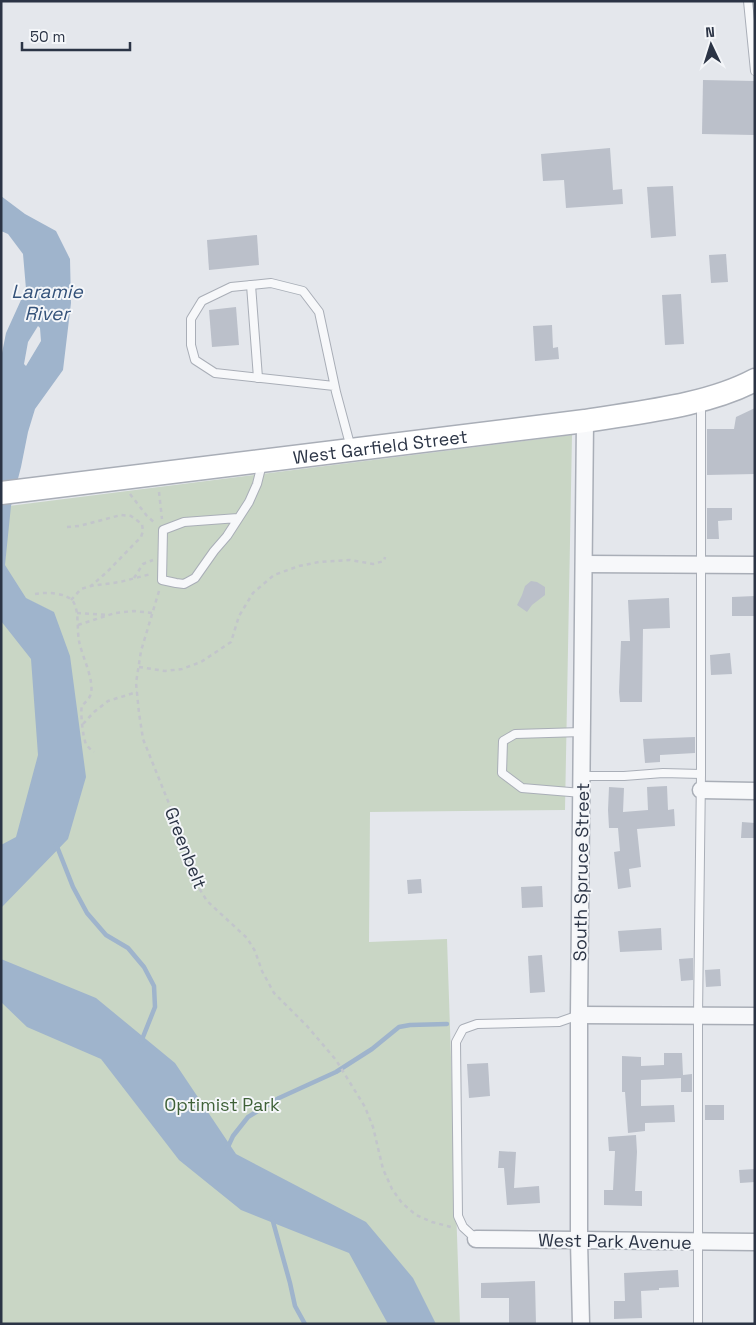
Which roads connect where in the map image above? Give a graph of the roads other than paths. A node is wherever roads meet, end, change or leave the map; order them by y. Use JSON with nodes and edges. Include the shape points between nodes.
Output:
{"nodes":[{"id":1,"x":748,"y":1,"type":"edge"},
{"id":2,"x":755,"y":71,"type":"edge"},
{"id":3,"x":251,"y":285,"type":"junction"},
{"id":4,"x":258,"y":378,"type":"junction"},
{"id":5,"x":755,"y":380,"type":"edge"},
{"id":6,"x":334,"y":386,"type":"junction"},
{"id":7,"x":701,"y":400,"type":"junction"},
{"id":8,"x":585,"y":421,"type":"junction"},
{"id":9,"x":352,"y":450,"type":"junction"},
{"id":10,"x":262,"y":462,"type":"junction"},
{"id":11,"x":1,"y":494,"type":"edge"},
{"id":12,"x":238,"y":518,"type":"junction"},
{"id":13,"x":584,"y":564,"type":"junction"},
{"id":14,"x":701,"y":565,"type":"junction"},
{"id":15,"x":755,"y":565,"type":"edge"},
{"id":16,"x":582,"y":732,"type":"junction"},
{"id":17,"x":582,"y":776,"type":"junction"},
{"id":18,"x":701,"y":782,"type":"junction"},
{"id":19,"x":755,"y":791,"type":"edge"},
{"id":20,"x":582,"y":793,"type":"junction"},
{"id":21,"x":579,"y":1015,"type":"junction"},
{"id":22,"x":698,"y":1015,"type":"junction"},
{"id":23,"x":755,"y":1016,"type":"edge"},
{"id":24,"x":476,"y":1239,"type":"joint"},
{"id":25,"x":579,"y":1241,"type":"junction"},
{"id":26,"x":697,"y":1242,"type":"junction"},
{"id":27,"x":755,"y":1242,"type":"edge"},
{"id":28,"x":581,"y":1324,"type":"edge"},
{"id":29,"x":698,"y":1324,"type":"edge"}],
"edges":[{"from":1,"to":2,"type":"lane"},
{"from":3,"to":4,"type":"lane"},
{"from":3,"to":4,"type":"lane","via":[[231,287],[202,301],[191,319],[191,344],[195,360],[215,373]]},
{"from":3,"to":6,"type":"lane","via":[[271,283],[303,291],[320,312]]},
{"from":4,"to":6,"type":"lane"},
{"from":5,"to":7,"type":"street","name":"West Garfield Street"},
{"from":6,"to":9,"type":"lane"},
{"from":7,"to":8,"type":"street","name":"West Garfield Street"},
{"from":7,"to":14,"type":"lane"},
{"from":8,"to":9,"type":"street","name":"West Garfield Street"},
{"from":8,"to":13,"type":"street","name":"South Spruce Street"},
{"from":9,"to":10,"type":"street","name":"West Garfield Street"},
{"from":10,"to":11,"type":"street","name":"West Garfield Street"},
{"from":10,"to":12,"type":"lane","via":[[257,484]]},
{"from":12,"to":12,"type":"lane","via":[[184,522],[163,530],[163,577],[184,584],[196,578]]},
{"from":13,"to":14,"type":"street"},
{"from":13,"to":16,"type":"street","name":"South Spruce Street"},
{"from":14,"to":15,"type":"street"},
{"from":14,"to":18,"type":"lane"},
{"from":16,"to":17,"type":"street","name":"South Spruce Street"},
{"from":16,"to":20,"type":"lane","via":[[515,734],[503,741],[502,757],[502,773],[522,788]]},
{"from":17,"to":18,"type":"lane","via":[[664,772]]},
{"from":17,"to":20,"type":"street","name":"South Spruce Street"},
{"from":18,"to":19,"type":"street"},
{"from":18,"to":22,"type":"lane"},
{"from":20,"to":21,"type":"street","name":"South Spruce Street"},
{"from":21,"to":22,"type":"street"},
{"from":21,"to":24,"type":"lane","via":[[559,1022],[477,1024],[463,1029],[456,1042],[458,1216]]},
{"from":21,"to":25,"type":"street","name":"South Spruce Street"},
{"from":22,"to":23,"type":"street"},
{"from":22,"to":26,"type":"lane"},
{"from":24,"to":25,"type":"street","name":"West Park Avenue"},
{"from":25,"to":26,"type":"street","name":"West Park Avenue"},
{"from":25,"to":28,"type":"street","name":"South Spruce Street"},
{"from":26,"to":27,"type":"street","name":"West Park Avenue"},
{"from":26,"to":29,"type":"lane"}]}
